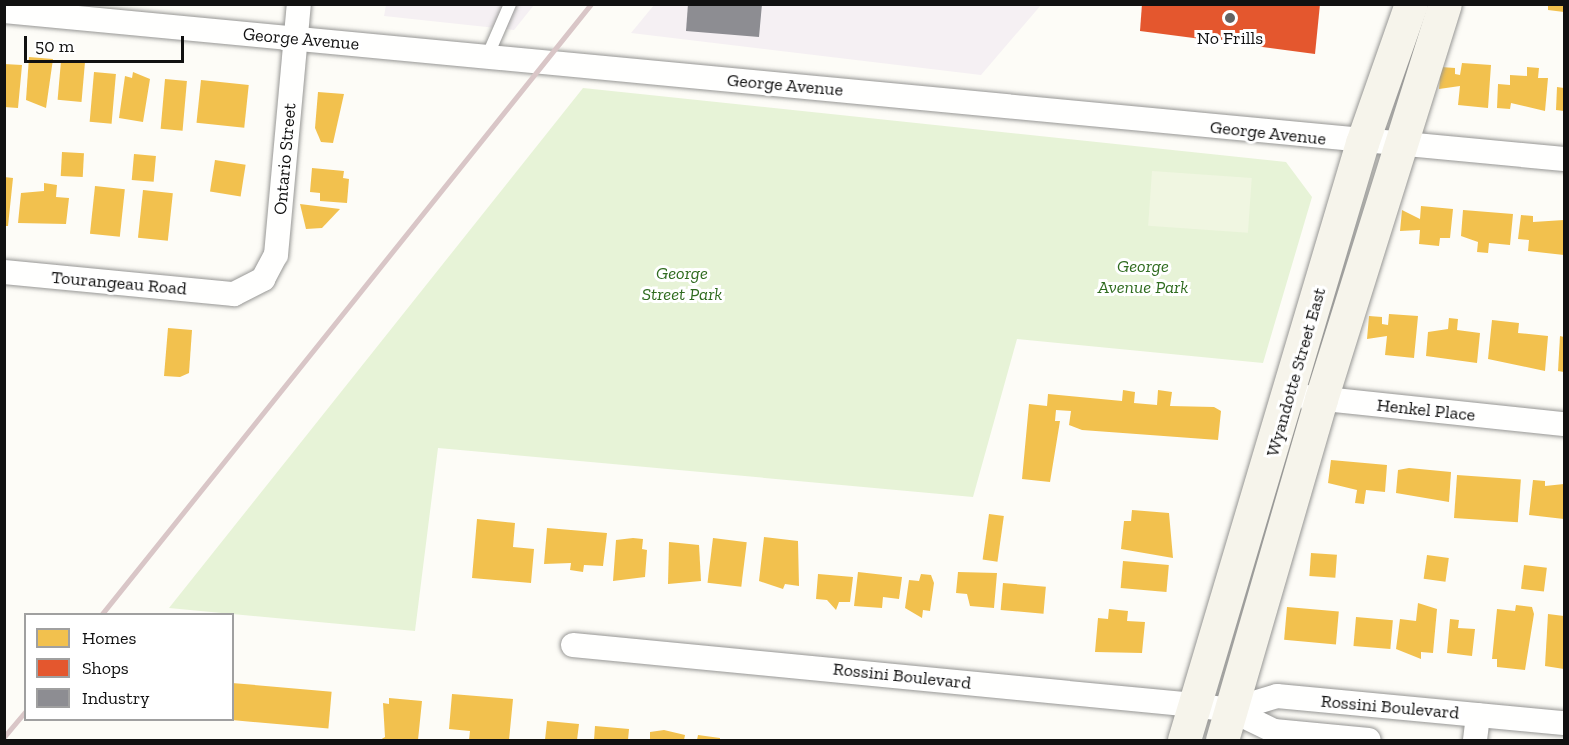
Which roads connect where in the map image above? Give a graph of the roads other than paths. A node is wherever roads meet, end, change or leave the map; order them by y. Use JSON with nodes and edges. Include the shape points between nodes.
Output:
{"nodes":[{"id":1,"x":299,"y":4,"type":"edge"},
{"id":2,"x":510,"y":4,"type":"edge"},
{"id":3,"x":1411,"y":4,"type":"edge"},
{"id":4,"x":1445,"y":4,"type":"edge"},
{"id":5,"x":4,"y":11,"type":"edge"},
{"id":6,"x":295,"y":38,"type":"junction"},
{"id":7,"x":487,"y":57,"type":"junction"},
{"id":8,"x":1400,"y":142,"type":"junction"},
{"id":9,"x":1362,"y":143,"type":"junction"},
{"id":10,"x":1564,"y":159,"type":"edge"},
{"id":11,"x":4,"y":272,"type":"edge"},
{"id":12,"x":234,"y":294,"type":"joint"},
{"id":13,"x":1289,"y":393,"type":"junction"},
{"id":14,"x":1321,"y":399,"type":"junction"},
{"id":15,"x":1564,"y":424,"type":"edge"},
{"id":16,"x":573,"y":645,"type":"dead end"},
{"id":17,"x":1194,"y":705,"type":"junction"},
{"id":18,"x":1231,"y":710,"type":"junction"},
{"id":19,"x":1478,"y":715,"type":"junction"},
{"id":20,"x":1564,"y":723,"type":"edge"},
{"id":21,"x":1184,"y":741,"type":"edge"},
{"id":22,"x":1222,"y":741,"type":"edge"},
{"id":23,"x":1369,"y":741,"type":"edge"},
{"id":24,"x":1475,"y":741,"type":"edge"}],
"edges":[{"from":1,"to":6,"type":"street","name":"Ontario Street"},
{"from":2,"to":7,"type":"lane"},
{"from":3,"to":9,"type":"main road","name":"Wyandotte Street East"},
{"from":4,"to":8,"type":"main road","name":"Wyandotte Street East"},
{"from":5,"to":6,"type":"street","name":"George Avenue"},
{"from":6,"to":7,"type":"street","name":"George Avenue"},
{"from":6,"to":12,"type":"street","name":"Ontario Street","via":[[276,255],[263,279]]},
{"from":7,"to":9,"type":"street","name":"George Avenue"},
{"from":8,"to":9,"type":"street","name":"George Avenue"},
{"from":8,"to":10,"type":"street","name":"George Avenue"},
{"from":8,"to":14,"type":"main road","name":"Wyandotte Street East"},
{"from":9,"to":13,"type":"main road","name":"Wyandotte Street East"},
{"from":11,"to":12,"type":"street","name":"Tourangeau Road"},
{"from":13,"to":14,"type":"street","name":"Henkel Place"},
{"from":13,"to":17,"type":"main road","name":"Wyandotte Street East"},
{"from":14,"to":15,"type":"street","name":"Henkel Place"},
{"from":14,"to":18,"type":"main road","name":"Wyandotte Street East"},
{"from":16,"to":17,"type":"street","name":"Rossini Boulevard"},
{"from":17,"to":18,"type":"street","name":"Rossini Boulevard"},
{"from":17,"to":21,"type":"main road","name":"Wyandotte Street East"},
{"from":18,"to":19,"type":"street","name":"Rossini Boulevard","via":[[1277,696]]},
{"from":18,"to":22,"type":"main road","name":"Wyandotte Street East"},
{"from":18,"to":23,"type":"street","name":"Rossini Boulevard","via":[[1274,731]]},
{"from":19,"to":20,"type":"street","name":"Rossini Boulevard"},
{"from":19,"to":24,"type":"street","name":"Rossini Boulevard"}]}
